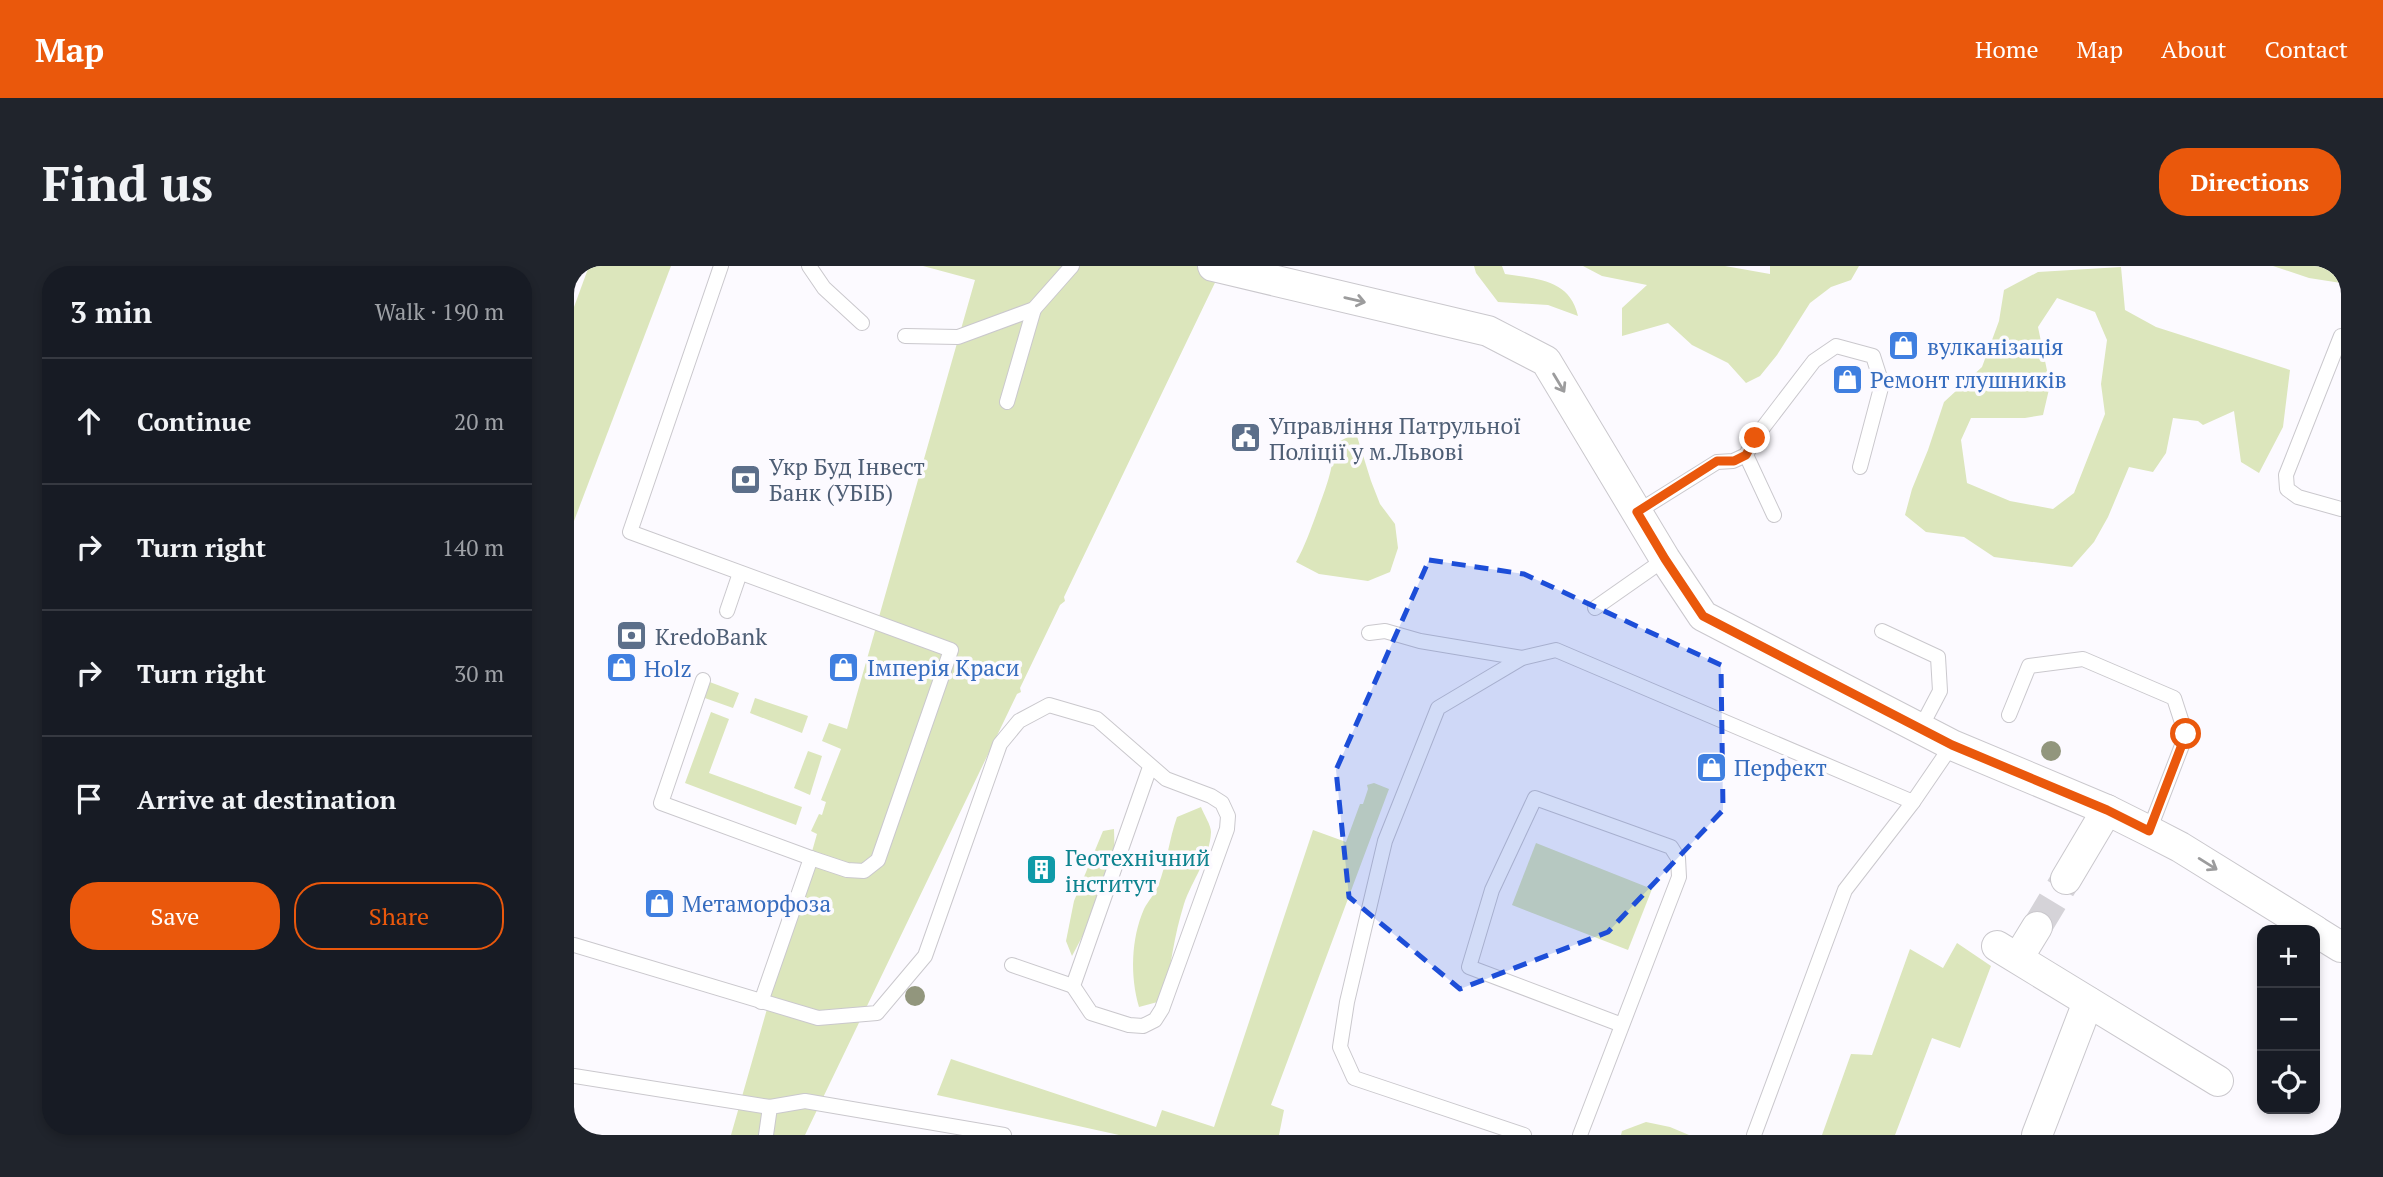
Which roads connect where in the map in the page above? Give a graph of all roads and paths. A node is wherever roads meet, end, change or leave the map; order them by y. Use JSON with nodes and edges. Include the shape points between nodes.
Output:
{"nodes":[{"id":1,"x":721,"y":266,"type":"edge"},
{"id":2,"x":809,"y":266,"type":"edge"},
{"id":3,"x":1072,"y":266,"type":"edge"},
{"id":4,"x":1213,"y":266,"type":"edge"},
{"id":5,"x":1291,"y":275,"type":"edge"},
{"id":6,"x":1034,"y":309,"type":"junction"},
{"id":7,"x":862,"y":323,"type":"dead end"},
{"id":8,"x":905,"y":336,"type":"dead end"},
{"id":9,"x":2341,"y":336,"type":"edge"},
{"id":10,"x":1007,"y":402,"type":"dead end"},
{"id":11,"x":1746,"y":455,"type":"junction"},
{"id":12,"x":1860,"y":467,"type":"dead end"},
{"id":13,"x":2341,"y":509,"type":"edge"},
{"id":14,"x":1637,"y":512,"type":"junction"},
{"id":15,"x":1774,"y":515,"type":"dead end"},
{"id":16,"x":1665,"y":559,"type":"junction"},
{"id":17,"x":740,"y":573,"type":"junction"},
{"id":18,"x":1595,"y":608,"type":"dead end"},
{"id":19,"x":727,"y":611,"type":"dead end"},
{"id":20,"x":1882,"y":631,"type":"dead end"},
{"id":21,"x":1369,"y":633,"type":"dead end"},
{"id":22,"x":1522,"y":658,"type":"junction"},
{"id":23,"x":703,"y":680,"type":"dead end"},
{"id":24,"x":2008,"y":715,"type":"dead end"},
{"id":25,"x":1920,"y":729,"type":"junction"},
{"id":26,"x":1952,"y":745,"type":"junction"},
{"id":27,"x":1150,"y":766,"type":"junction"},
{"id":28,"x":1913,"y":802,"type":"junction"},
{"id":29,"x":2107,"y":810,"type":"junction"},
{"id":30,"x":2149,"y":831,"type":"junction"},
{"id":31,"x":811,"y":858,"type":"junction"},
{"id":32,"x":2066,"y":879,"type":"tunnel mouth"},
{"id":33,"x":2306,"y":925,"type":"edge"},
{"id":34,"x":2037,"y":927,"type":"tunnel mouth"},
{"id":35,"x":2320,"y":934,"type":"edge"},
{"id":36,"x":574,"y":945,"type":"edge"},
{"id":37,"x":2341,"y":947,"type":"edge"},
{"id":38,"x":1012,"y":965,"type":"dead end"},
{"id":39,"x":1073,"y":986,"type":"junction"},
{"id":40,"x":761,"y":1002,"type":"junction"},
{"id":41,"x":2088,"y":1002,"type":"junction"},
{"id":42,"x":1622,"y":1025,"type":"junction"},
{"id":43,"x":574,"y":1076,"type":"edge"},
{"id":44,"x":2218,"y":1081,"type":"dead end"},
{"id":45,"x":770,"y":1107,"type":"junction"},
{"id":46,"x":766,"y":1135,"type":"edge"},
{"id":47,"x":1004,"y":1135,"type":"edge"},
{"id":48,"x":1524,"y":1135,"type":"edge"},
{"id":49,"x":1580,"y":1135,"type":"edge"},
{"id":50,"x":1754,"y":1135,"type":"edge"},
{"id":51,"x":2037,"y":1135,"type":"edge"}],
"edges":[{"from":1,"to":17,"type":"lane","via":[[631,532]]},
{"from":2,"to":7,"type":"lane","via":[[824,288]]},
{"from":3,"to":6,"type":"lane"},
{"from":4,"to":5,"type":"street"},
{"from":5,"to":14,"type":"street","one_way":true,"via":[[1488,331],[1546,361]]},
{"from":6,"to":8,"type":"lane","via":[[958,337]]},
{"from":6,"to":10,"type":"lane"},
{"from":9,"to":13,"type":"lane","via":[[2286,475],[2287,489],[2298,497]]},
{"from":11,"to":12,"type":"lane","via":[[1814,361],[1836,346],[1873,356],[1882,384]]},
{"from":11,"to":14,"type":"lane","via":[[1717,461]]},
{"from":11,"to":15,"type":"lane"},
{"from":14,"to":16,"type":"street"},
{"from":16,"to":18,"type":"lane"},
{"from":16,"to":25,"type":"street","via":[[1703,616]]},
{"from":17,"to":19,"type":"lane"},
{"from":17,"to":31,"type":"lane","via":[[951,650],[878,859],[864,871]]},
{"from":20,"to":25,"type":"lane","via":[[1938,657],[1940,691]]},
{"from":21,"to":22,"type":"lane","via":[[1385,631]]},
{"from":22,"to":28,"type":"lane","via":[[1556,650]]},
{"from":22,"to":48,"type":"lane","via":[[1438,708],[1385,841],[1340,1047],[1354,1078]]},
{"from":23,"to":31,"type":"lane","via":[[661,803]]},
{"from":24,"to":30,"type":"lane","via":[[2029,666],[2083,659],[2174,698],[2186,734]]},
{"from":25,"to":26,"type":"street"},
{"from":26,"to":28,"type":"lane"},
{"from":26,"to":29,"type":"street"},
{"from":27,"to":39,"type":"lane"},
{"from":27,"to":39,"type":"lane","via":[[1166,779],[1222,803],[1227,829],[1155,1020],[1143,1026],[1129,1025],[1091,1013]]},
{"from":27,"to":40,"type":"lane","via":[[1097,719],[1049,705],[1019,721],[1000,744],[925,956],[877,1013],[818,1018]]},
{"from":28,"to":50,"type":"lane","via":[[1845,890]]},
{"from":29,"to":30,"type":"street"},
{"from":29,"to":32,"type":"street"},
{"from":30,"to":33,"type":"street","one_way":true},
{"from":31,"to":40,"type":"lane"},
{"from":34,"to":41,"type":"street","via":[[2008,952]]},
{"from":35,"to":37,"type":"street"},
{"from":36,"to":40,"type":"lane"},
{"from":38,"to":39,"type":"lane"},
{"from":41,"to":44,"type":"street"},
{"from":41,"to":51,"type":"street"},
{"from":42,"to":42,"type":"lane","via":[[1469,967],[1492,890],[1535,798],[1671,847],[1678,858],[1679,877]]},
{"from":42,"to":49,"type":"lane"},
{"from":43,"to":45,"type":"lane"},
{"from":45,"to":46,"type":"lane"},
{"from":45,"to":47,"type":"lane","via":[[805,1101]]}]}
